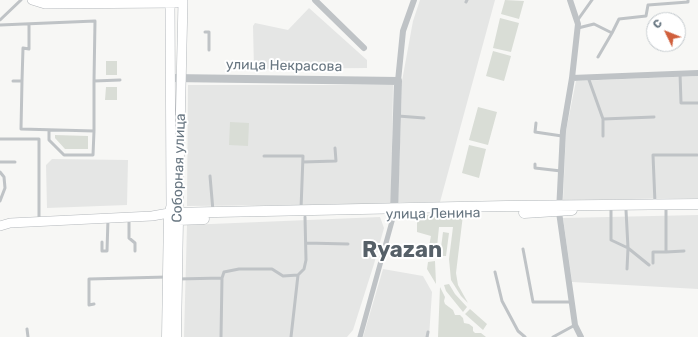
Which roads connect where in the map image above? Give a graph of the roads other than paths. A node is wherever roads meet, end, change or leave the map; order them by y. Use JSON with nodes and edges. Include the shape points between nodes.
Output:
{"nodes":[{"id":1,"x":21,"y":0,"type":"edge"},
{"id":2,"x":32,"y":0,"type":"edge"},
{"id":3,"x":183,"y":0,"type":"edge"},
{"id":4,"x":315,"y":0,"type":"edge"},
{"id":5,"x":414,"y":0,"type":"edge"},
{"id":6,"x":570,"y":0,"type":"edge"},
{"id":7,"x":592,"y":0,"type":"edge"},
{"id":8,"x":688,"y":0,"type":"edge"},
{"id":9,"x":171,"y":2,"type":"edge"},
{"id":10,"x":0,"y":20,"type":"edge"},
{"id":11,"x":29,"y":24,"type":"junction"},
{"id":12,"x":0,"y":25,"type":"edge"},
{"id":13,"x":577,"y":25,"type":"junction"},
{"id":14,"x":205,"y":32,"type":"dead end"},
{"id":15,"x":612,"y":33,"type":"junction"},
{"id":16,"x":364,"y":48,"type":"dead end"},
{"id":17,"x":209,"y":50,"type":"dead end"},
{"id":18,"x":598,"y":57,"type":"dead end"},
{"id":19,"x":698,"y":72,"type":"edge"},
{"id":20,"x":680,"y":73,"type":"junction"},
{"id":21,"x":588,"y":77,"type":"junction"},
{"id":22,"x":171,"y":78,"type":"junction"},
{"id":23,"x":181,"y":78,"type":"junction"},
{"id":24,"x":572,"y":78,"type":"junction"},
{"id":25,"x":120,"y":80,"type":"dead end"},
{"id":26,"x":13,"y":81,"type":"dead end"},
{"id":27,"x":22,"y":81,"type":"junction"},
{"id":28,"x":94,"y":81,"type":"junction"},
{"id":29,"x":398,"y":81,"type":"junction"},
{"id":30,"x":698,"y":103,"type":"edge"},
{"id":31,"x":397,"y":116,"type":"junction"},
{"id":32,"x":654,"y":117,"type":"dead end"},
{"id":33,"x":424,"y":118,"type":"dead end"},
{"id":34,"x":602,"y":119,"type":"junction"},
{"id":35,"x":536,"y":123,"type":"dead end"},
{"id":36,"x":49,"y":130,"type":"junction"},
{"id":37,"x":94,"y":131,"type":"junction"},
{"id":38,"x":562,"y":136,"type":"junction"},
{"id":39,"x":603,"y":136,"type":"dead end"},
{"id":40,"x":0,"y":138,"type":"edge"},
{"id":41,"x":335,"y":148,"type":"dead end"},
{"id":42,"x":697,"y":155,"type":"edge"},
{"id":43,"x":264,"y":156,"type":"dead end"},
{"id":44,"x":0,"y":162,"type":"edge"},
{"id":45,"x":14,"y":162,"type":"dead end"},
{"id":46,"x":303,"y":162,"type":"junction"},
{"id":47,"x":535,"y":164,"type":"dead end"},
{"id":48,"x":561,"y":171,"type":"junction"},
{"id":49,"x":0,"y":172,"type":"edge"},
{"id":50,"x":210,"y":176,"type":"dead end"},
{"id":51,"x":0,"y":201,"type":"edge"},
{"id":52,"x":698,"y":204,"type":"edge"},
{"id":53,"x":655,"y":205,"type":"junction"},
{"id":54,"x":559,"y":209,"type":"junction"},
{"id":55,"x":611,"y":210,"type":"junction"},
{"id":56,"x":626,"y":210,"type":"junction"},
{"id":57,"x":666,"y":210,"type":"junction"},
{"id":58,"x":698,"y":210,"type":"edge"},
{"id":59,"x":214,"y":212,"type":"junction"},
{"id":60,"x":394,"y":212,"type":"junction"},
{"id":61,"x":303,"y":214,"type":"junction"},
{"id":62,"x":173,"y":216,"type":"junction"},
{"id":63,"x":129,"y":217,"type":"junction"},
{"id":64,"x":108,"y":218,"type":"junction"},
{"id":65,"x":39,"y":221,"type":"junction"},
{"id":66,"x":1,"y":223,"type":"edge"},
{"id":67,"x":102,"y":242,"type":"dead end"},
{"id":68,"x":306,"y":244,"type":"junction"},
{"id":69,"x":348,"y":244,"type":"dead end"},
{"id":70,"x":628,"y":248,"type":"junction"},
{"id":71,"x":523,"y":249,"type":"dead end"},
{"id":72,"x":135,"y":251,"type":"dead end"},
{"id":73,"x":684,"y":251,"type":"dead end"},
{"id":74,"x":666,"y":252,"type":"junction"},
{"id":75,"x":653,"y":263,"type":"dead end"},
{"id":76,"x":649,"y":265,"type":"dead end"},
{"id":77,"x":627,"y":269,"type":"dead end"},
{"id":78,"x":496,"y":272,"type":"dead end"},
{"id":79,"x":298,"y":275,"type":"junction"},
{"id":80,"x":172,"y":278,"type":"junction"},
{"id":81,"x":222,"y":278,"type":"junction"},
{"id":82,"x":572,"y":302,"type":"junction"},
{"id":83,"x":94,"y":304,"type":"dead end"},
{"id":84,"x":576,"y":325,"type":"junction"},
{"id":85,"x":28,"y":329,"type":"dead end"},
{"id":86,"x":428,"y":332,"type":"dead end"},
{"id":87,"x":28,"y":337,"type":"edge"},
{"id":88,"x":167,"y":337,"type":"edge"},
{"id":89,"x":176,"y":337,"type":"edge"},
{"id":90,"x":221,"y":337,"type":"edge"},
{"id":91,"x":291,"y":337,"type":"edge"},
{"id":92,"x":360,"y":337,"type":"edge"},
{"id":93,"x":427,"y":337,"type":"edge"},
{"id":94,"x":525,"y":337,"type":"edge"},
{"id":95,"x":553,"y":337,"type":"edge"},
{"id":96,"x":581,"y":337,"type":"edge"}],
"edges":[{"from":1,"to":10,"type":"lane"},
{"from":2,"to":9,"type":"main road","via":[[46,4]]},
{"from":3,"to":9,"type":"main road"},
{"from":3,"to":23,"type":"main road","name":"Соборная улица"},
{"from":4,"to":16,"type":"street"},
{"from":5,"to":29,"type":"street","via":[[403,31]]},
{"from":6,"to":13,"type":"street"},
{"from":7,"to":13,"type":"lane"},
{"from":8,"to":15,"type":"lane","via":[[648,5],[646,16],[619,19]]},
{"from":9,"to":22,"type":"main road","name":"Соборная улица"},
{"from":11,"to":12,"type":"lane"},
{"from":11,"to":27,"type":"lane","via":[[29,49],[23,48]]},
{"from":11,"to":28,"type":"lane","via":[[95,21]]},
{"from":13,"to":15,"type":"lane","via":[[594,24]]},
{"from":13,"to":24,"type":"street"},
{"from":14,"to":17,"type":"lane","via":[[209,32]]},
{"from":15,"to":18,"type":"lane"},
{"from":19,"to":20,"type":"street"},
{"from":20,"to":21,"type":"street"},
{"from":20,"to":30,"type":"lane","via":[[682,103]]},
{"from":21,"to":24,"type":"street"},
{"from":21,"to":34,"type":"lane"},
{"from":22,"to":23,"type":"street","name":"улица Некрасова"},
{"from":22,"to":62,"type":"main road","name":"Соборная улица"},
{"from":23,"to":29,"type":"street","name":"улица Некрасова"},
{"from":23,"to":62,"type":"main road","name":"Соборная улица"},
{"from":24,"to":38,"type":"street"},
{"from":25,"to":28,"type":"lane"},
{"from":26,"to":27,"type":"lane"},
{"from":27,"to":36,"type":"lane","via":[[21,129]]},
{"from":28,"to":37,"type":"lane"},
{"from":29,"to":31,"type":"street"},
{"from":31,"to":33,"type":"lane"},
{"from":31,"to":60,"type":"street"},
{"from":32,"to":34,"type":"lane"},
{"from":34,"to":39,"type":"lane"},
{"from":35,"to":38,"type":"lane","via":[[535,132]]},
{"from":36,"to":37,"type":"lane"},
{"from":36,"to":37,"type":"lane","via":[[49,140],[64,155],[94,155]]},
{"from":38,"to":48,"type":"street"},
{"from":40,"to":65,"type":"lane","via":[[39,139]]},
{"from":41,"to":46,"type":"lane","via":[[336,162]]},
{"from":42,"to":53,"type":"lane","via":[[653,155]]},
{"from":43,"to":46,"type":"lane","via":[[303,156]]},
{"from":44,"to":45,"type":"lane"},
{"from":46,"to":61,"type":"lane"},
{"from":47,"to":48,"type":"lane","via":[[535,168]]},
{"from":48,"to":54,"type":"street"},
{"from":49,"to":51,"type":"lane","via":[[4,177],[5,188]]},
{"from":50,"to":59,"type":"lane"},
{"from":52,"to":53,"type":"main road","name":"улица Ленина"},
{"from":53,"to":54,"type":"main road","name":"улица Ленина"},
{"from":54,"to":55,"type":"main road","name":"улица Ленина"},
{"from":54,"to":60,"type":"main road","name":"улица Ленина"},
{"from":54,"to":82,"type":"street"},
{"from":55,"to":56,"type":"main road","name":"улица Ленина"},
{"from":55,"to":70,"type":"lane","via":[[611,240]]},
{"from":56,"to":57,"type":"main road","name":"улица Ленина"},
{"from":56,"to":70,"type":"lane"},
{"from":57,"to":58,"type":"main road","name":"улица Ленина"},
{"from":57,"to":74,"type":"lane"},
{"from":59,"to":61,"type":"main road","name":"улица Ленина"},
{"from":59,"to":62,"type":"main road","name":"улица Ленина"},
{"from":60,"to":61,"type":"main road","name":"улица Ленина"},
{"from":60,"to":92,"type":"street"},
{"from":61,"to":62,"type":"main road","name":"улица Ленина"},
{"from":61,"to":68,"type":"lane"},
{"from":62,"to":63,"type":"main road"},
{"from":62,"to":80,"type":"main road","name":"Соборная улица"},
{"from":63,"to":64,"type":"main road"},
{"from":63,"to":72,"type":"lane","via":[[129,238],[135,243]]},
{"from":64,"to":65,"type":"main road"},
{"from":64,"to":67,"type":"lane","via":[[107,251],[102,252]]},
{"from":65,"to":66,"type":"main road"},
{"from":68,"to":69,"type":"lane"},
{"from":68,"to":79,"type":"lane","via":[[304,268]]},
{"from":70,"to":76,"type":"lane"},
{"from":70,"to":77,"type":"lane"},
{"from":71,"to":82,"type":"lane","via":[[533,302]]},
{"from":73,"to":74,"type":"lane"},
{"from":74,"to":75,"type":"lane","via":[[653,252]]},
{"from":78,"to":94,"type":"lane","via":[[502,301],[518,331]]},
{"from":79,"to":81,"type":"lane","via":[[284,276],[272,270],[239,269],[224,272]]},
{"from":79,"to":91,"type":"lane"},
{"from":80,"to":81,"type":"lane"},
{"from":80,"to":83,"type":"lane","via":[[89,279],[89,304]]},
{"from":80,"to":88,"type":"main road","name":"Соборная улица"},
{"from":80,"to":89,"type":"main road","name":"Соборная улица"},
{"from":81,"to":90,"type":"lane"},
{"from":82,"to":84,"type":"street"},
{"from":84,"to":95,"type":"lane"},
{"from":84,"to":96,"type":"street"},
{"from":85,"to":87,"type":"lane"},
{"from":86,"to":93,"type":"lane"}]}
